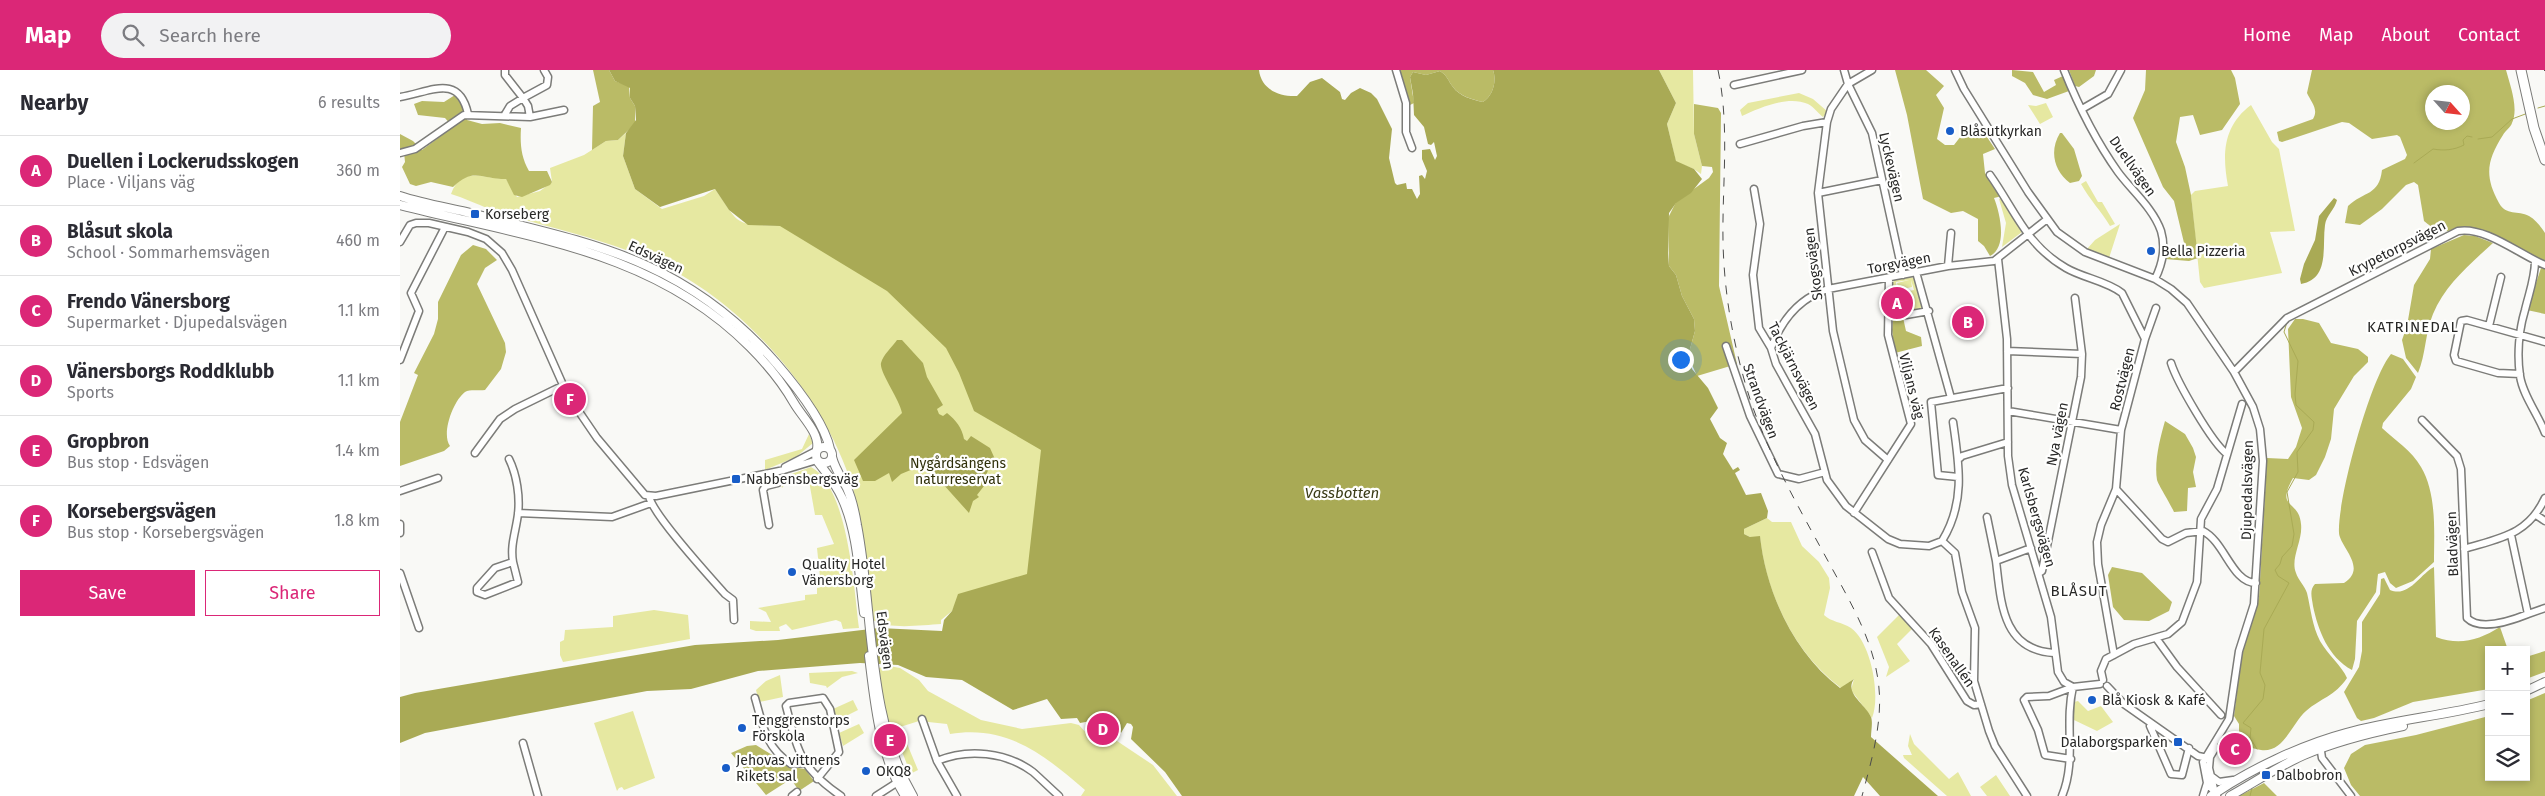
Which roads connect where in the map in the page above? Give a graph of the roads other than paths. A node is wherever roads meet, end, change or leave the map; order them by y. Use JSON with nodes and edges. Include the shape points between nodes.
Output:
{"nodes":[{"id":1,"x":502,"y":70,"type":"edge"},
{"id":2,"x":544,"y":70,"type":"edge"},
{"id":3,"x":1396,"y":70,"type":"edge"},
{"id":4,"x":1802,"y":70,"type":"edge"},
{"id":5,"x":1844,"y":70,"type":"edge"},
{"id":6,"x":1872,"y":70,"type":"edge"},
{"id":7,"x":1955,"y":70,"type":"edge"},
{"id":8,"x":2064,"y":70,"type":"edge"},
{"id":9,"x":2121,"y":70,"type":"edge"},
{"id":10,"x":2522,"y":70,"type":"edge"},
{"id":11,"x":2525,"y":70,"type":"edge"},
{"id":12,"x":1848,"y":84,"type":"junction"},
{"id":13,"x":1734,"y":85,"type":"dead end"},
{"id":14,"x":400,"y":97,"type":"edge"},
{"id":15,"x":523,"y":98,"type":"junction"},
{"id":16,"x":2082,"y":108,"type":"junction"},
{"id":17,"x":564,"y":110,"type":"dead end"},
{"id":18,"x":468,"y":114,"type":"junction"},
{"id":19,"x":504,"y":116,"type":"junction"},
{"id":20,"x":530,"y":117,"type":"junction"},
{"id":21,"x":1827,"y":122,"type":"junction"},
{"id":22,"x":1740,"y":144,"type":"dead end"},
{"id":23,"x":1412,"y":148,"type":"dead end"},
{"id":24,"x":2545,"y":148,"type":"edge"},
{"id":25,"x":400,"y":153,"type":"edge"},
{"id":26,"x":2545,"y":160,"type":"edge"},
{"id":27,"x":1990,"y":175,"type":"dead end"},
{"id":28,"x":1882,"y":180,"type":"junction"},
{"id":29,"x":1754,"y":188,"type":"dead end"},
{"id":30,"x":1818,"y":193,"type":"junction"},
{"id":31,"x":400,"y":196,"type":"edge"},
{"id":32,"x":400,"y":205,"type":"edge"},
{"id":33,"x":2046,"y":220,"type":"junction"},
{"id":34,"x":445,"y":227,"type":"junction"},
{"id":35,"x":1951,"y":233,"type":"dead end"},
{"id":36,"x":2028,"y":235,"type":"junction"},
{"id":37,"x":400,"y":242,"type":"edge"},
{"id":38,"x":1998,"y":259,"type":"junction"},
{"id":39,"x":2535,"y":261,"type":"junction"},
{"id":40,"x":2545,"y":265,"type":"edge"},
{"id":41,"x":1948,"y":266,"type":"junction"},
{"id":42,"x":1916,"y":272,"type":"junction"},
{"id":43,"x":1903,"y":275,"type":"junction"},
{"id":44,"x":2501,"y":277,"type":"dead end"},
{"id":45,"x":1889,"y":278,"type":"junction"},
{"id":46,"x":2155,"y":279,"type":"junction"},
{"id":47,"x":1828,"y":289,"type":"junction"},
{"id":48,"x":2076,"y":298,"type":"dead end"},
{"id":49,"x":2156,"y":308,"type":"dead end"},
{"id":50,"x":1929,"y":311,"type":"junction"},
{"id":51,"x":1906,"y":315,"type":"dead end"},
{"id":52,"x":2489,"y":326,"type":"junction"},
{"id":53,"x":2520,"y":334,"type":"junction"},
{"id":54,"x":2145,"y":339,"type":"junction"},
{"id":55,"x":2545,"y":342,"type":"edge"},
{"id":56,"x":1726,"y":346,"type":"dead end"},
{"id":57,"x":1771,"y":348,"type":"junction"},
{"id":58,"x":2007,"y":351,"type":"junction"},
{"id":59,"x":2082,"y":354,"type":"junction"},
{"id":60,"x":400,"y":360,"type":"edge"},
{"id":61,"x":2171,"y":363,"type":"dead end"},
{"id":62,"x":2234,"y":372,"type":"junction"},
{"id":63,"x":2520,"y":374,"type":"junction"},
{"id":64,"x":562,"y":386,"type":"junction"},
{"id":65,"x":2008,"y":388,"type":"junction"},
{"id":66,"x":1951,"y":398,"type":"junction"},
{"id":67,"x":2242,"y":404,"type":"dead end"},
{"id":68,"x":2545,"y":409,"type":"edge"},
{"id":69,"x":2008,"y":411,"type":"junction"},
{"id":70,"x":2537,"y":412,"type":"junction"},
{"id":71,"x":2073,"y":420,"type":"junction"},
{"id":72,"x":2422,"y":420,"type":"dead end"},
{"id":73,"x":1953,"y":422,"type":"dead end"},
{"id":74,"x":2122,"y":430,"type":"junction"},
{"id":75,"x":2545,"y":433,"type":"edge"},
{"id":76,"x":2008,"y":442,"type":"junction"},
{"id":77,"x":816,"y":450,"type":"junction"},
{"id":78,"x":475,"y":452,"type":"dead end"},
{"id":79,"x":831,"y":453,"type":"junction"},
{"id":80,"x":2227,"y":454,"type":"junction"},
{"id":81,"x":1960,"y":458,"type":"junction"},
{"id":82,"x":509,"y":459,"type":"dead end"},
{"id":83,"x":1888,"y":460,"type":"junction"},
{"id":84,"x":818,"y":461,"type":"junction"},
{"id":85,"x":780,"y":470,"type":"junction"},
{"id":86,"x":1825,"y":472,"type":"junction"},
{"id":87,"x":438,"y":478,"type":"dead end"},
{"id":88,"x":1958,"y":478,"type":"junction"},
{"id":89,"x":778,"y":483,"type":"dead end"},
{"id":90,"x":2116,"y":489,"type":"junction"},
{"id":91,"x":400,"y":491,"type":"edge"},
{"id":92,"x":2545,"y":498,"type":"edge"},
{"id":93,"x":650,"y":500,"type":"junction"},
{"id":94,"x":518,"y":513,"type":"junction"},
{"id":95,"x":1854,"y":513,"type":"junction"},
{"id":96,"x":2536,"y":515,"type":"junction"},
{"id":97,"x":1987,"y":517,"type":"dead end"},
{"id":98,"x":2545,"y":521,"type":"edge"},
{"id":99,"x":400,"y":524,"type":"edge"},
{"id":100,"x":769,"y":525,"type":"dead end"},
{"id":101,"x":2200,"y":530,"type":"junction"},
{"id":102,"x":400,"y":533,"type":"edge"},
{"id":103,"x":2510,"y":534,"type":"junction"},
{"id":104,"x":1942,"y":541,"type":"junction"},
{"id":105,"x":2031,"y":548,"type":"junction"},
{"id":106,"x":2464,"y":548,"type":"junction"},
{"id":107,"x":1872,"y":552,"type":"dead end"},
{"id":108,"x":1996,"y":561,"type":"junction"},
{"id":109,"x":513,"y":562,"type":"junction"},
{"id":110,"x":400,"y":573,"type":"edge"},
{"id":111,"x":2039,"y":573,"type":"junction"},
{"id":112,"x":2256,"y":583,"type":"junction"},
{"id":113,"x":2545,"y":608,"type":"edge"},
{"id":114,"x":2528,"y":614,"type":"junction"},
{"id":115,"x":734,"y":620,"type":"dead end"},
{"id":116,"x":868,"y":620,"type":"junction"},
{"id":117,"x":419,"y":628,"type":"dead end"},
{"id":118,"x":2156,"y":638,"type":"junction"},
{"id":119,"x":2054,"y":653,"type":"junction"},
{"id":120,"x":2114,"y":655,"type":"junction"},
{"id":121,"x":2545,"y":682,"type":"edge"},
{"id":122,"x":2103,"y":683,"type":"junction"},
{"id":123,"x":2073,"y":687,"type":"junction"},
{"id":124,"x":2530,"y":689,"type":"edge"},
{"id":125,"x":754,"y":698,"type":"dead end"},
{"id":126,"x":1981,"y":704,"type":"junction"},
{"id":127,"x":2485,"y":705,"type":"edge"},
{"id":128,"x":2221,"y":715,"type":"dead end"},
{"id":129,"x":922,"y":718,"type":"dead end"},
{"id":130,"x":2152,"y":724,"type":"junction"},
{"id":131,"x":523,"y":743,"type":"dead end"},
{"id":132,"x":2320,"y":745,"type":"junction"},
{"id":133,"x":2190,"y":749,"type":"junction"},
{"id":134,"x":2207,"y":757,"type":"junction"},
{"id":135,"x":2071,"y":759,"type":"junction"},
{"id":136,"x":937,"y":761,"type":"junction"},
{"id":137,"x":806,"y":763,"type":"junction"},
{"id":138,"x":2209,"y":773,"type":"junction"},
{"id":139,"x":2241,"y":777,"type":"junction"},
{"id":140,"x":817,"y":779,"type":"junction"},
{"id":141,"x":901,"y":780,"type":"junction"},
{"id":142,"x":2207,"y":783,"type":"junction"},
{"id":143,"x":2214,"y":795,"type":"edge"},
{"id":144,"x":538,"y":796,"type":"edge"},
{"id":145,"x":841,"y":796,"type":"edge"},
{"id":146,"x":876,"y":796,"type":"edge"},
{"id":147,"x":905,"y":796,"type":"edge"},
{"id":148,"x":913,"y":796,"type":"edge"},
{"id":149,"x":957,"y":796,"type":"edge"},
{"id":150,"x":1059,"y":796,"type":"edge"},
{"id":151,"x":2027,"y":796,"type":"edge"},
{"id":152,"x":2062,"y":796,"type":"edge"},
{"id":153,"x":2203,"y":796,"type":"edge"},
{"id":154,"x":2230,"y":796,"type":"edge"},
{"id":155,"x":2351,"y":796,"type":"edge"}],
"edges":[{"from":1,"to":15,"type":"street"},
{"from":2,"to":15,"type":"street","via":[[548,76],[547,85]]},
{"from":3,"to":23,"type":"street","via":[[1406,103],[1406,132]]},
{"from":4,"to":13,"type":"street"},
{"from":5,"to":12,"type":"street","name":"Lyckevägen"},
{"from":6,"to":12,"type":"street","name":"Skogsvägen"},
{"from":7,"to":33,"type":"street","name":"Djupedalsvägen"},
{"from":8,"to":16,"type":"street","name":"Duellvägen"},
{"from":9,"to":16,"type":"street","via":[[2108,94]]},
{"from":10,"to":26,"type":"highway","via":[[2530,112]]},
{"from":11,"to":24,"type":"highway"},
{"from":12,"to":21,"type":"street","name":"Skogsvägen","via":[[1834,103]]},
{"from":12,"to":28,"type":"street","name":"Lyckevägen","via":[[1870,127]]},
{"from":14,"to":18,"type":"street","via":[[448,88],[462,98]]},
{"from":15,"to":19,"type":"street","via":[[510,106]]},
{"from":15,"to":20,"type":"street"},
{"from":16,"to":46,"type":"street","name":"Duellvägen","via":[[2116,170],[2157,222],[2164,252]]},
{"from":17,"to":20,"type":"street"},
{"from":18,"to":19,"type":"street"},
{"from":18,"to":25,"type":"street","via":[[458,117],[415,149]]},
{"from":19,"to":20,"type":"street"},
{"from":21,"to":22,"type":"street"},
{"from":21,"to":30,"type":"street","name":"Skogsvägen"},
{"from":27,"to":36,"type":"street","name":"Rostvägen"},
{"from":28,"to":30,"type":"street"},
{"from":28,"to":43,"type":"street","name":"Lyckevägen"},
{"from":29,"to":57,"type":"street","name":"Tackjärnsvägen","via":[[1760,224],[1753,289],[1760,331]]},
{"from":30,"to":47,"type":"street","name":"Skogsvägen"},
{"from":31,"to":79,"type":"main road","name":"Edsvägen","via":[[604,248],[649,266],[690,288],[743,329],[786,374],[806,402]]},
{"from":32,"to":77,"type":"main road","name":"Edsvägen","via":[[584,250],[660,280],[712,312],[760,357],[786,389],[816,436]]},
{"from":33,"to":36,"type":"street","name":"Torgvägen"},
{"from":33,"to":46,"type":"street","name":"Djupedalsvägen","via":[[2080,250]]},
{"from":34,"to":37,"type":"street","via":[[412,224]]},
{"from":34,"to":60,"type":"street","via":[[411,293],[419,311]]},
{"from":34,"to":64,"type":"street","via":[[482,237],[504,256]]},
{"from":35,"to":41,"type":"street"},
{"from":36,"to":38,"type":"street","name":"Torgvägen"},
{"from":36,"to":54,"type":"street","name":"Rostvägen","via":[[2050,258],[2122,293]]},
{"from":38,"to":41,"type":"street","name":"Torgvägen"},
{"from":38,"to":58,"type":"street","name":"Karlsbergsvägen"},
{"from":39,"to":40,"type":"street","name":"Krypetorpsvägen"},
{"from":39,"to":53,"type":"street","via":[[2535,274]]},
{"from":39,"to":62,"type":"street","name":"Krypetorpsvägen","via":[[2484,234],[2458,231],[2287,318]]},
{"from":41,"to":42,"type":"street","name":"Torgvägen"},
{"from":42,"to":43,"type":"street","name":"Torgvägen"},
{"from":42,"to":50,"type":"street"},
{"from":43,"to":45,"type":"street","name":"Torgvägen"},
{"from":44,"to":52,"type":"street"},
{"from":45,"to":47,"type":"street","name":"Torgvägen"},
{"from":45,"to":83,"type":"street","name":"Viljans väg","via":[[1888,335],[1911,422],[1908,432]]},
{"from":46,"to":62,"type":"street","name":"Djupedalsvägen","via":[[2187,303]]},
{"from":47,"to":57,"type":"street","name":"Torgvägen","via":[[1811,295],[1794,308]]},
{"from":47,"to":83,"type":"street","name":"Skogsvägen","via":[[1835,344],[1854,420],[1865,440]]},
{"from":48,"to":59,"type":"street","name":"Nya vägen"},
{"from":49,"to":54,"type":"street"},
{"from":50,"to":51,"type":"street"},
{"from":50,"to":66,"type":"street"},
{"from":52,"to":53,"type":"street"},
{"from":52,"to":63,"type":"street","via":[[2461,321],[2455,359],[2498,373]]},
{"from":53,"to":55,"type":"street"},
{"from":53,"to":63,"type":"street"},
{"from":54,"to":74,"type":"street","name":"Rostvägen"},
{"from":56,"to":86,"type":"street","name":"Strandvägen","via":[[1750,416],[1778,474],[1799,479]]},
{"from":57,"to":86,"type":"street","name":"Tackjärnsvägen","via":[[1781,374],[1813,429]]},
{"from":58,"to":59,"type":"street"},
{"from":58,"to":65,"type":"street","name":"Karlsbergsvägen"},
{"from":59,"to":71,"type":"street","name":"Nya vägen"},
{"from":61,"to":80,"type":"street","via":[[2178,381]]},
{"from":62,"to":112,"type":"street","name":"Djupedalsvägen","via":[[2253,407],[2262,440]]},
{"from":63,"to":70,"type":"street","via":[[2526,395]]},
{"from":64,"to":78,"type":"street","via":[[500,419]]},
{"from":64,"to":93,"type":"street","via":[[597,438]]},
{"from":65,"to":66,"type":"street"},
{"from":65,"to":69,"type":"street","name":"Karlsbergsvägen"},
{"from":66,"to":88,"type":"street","via":[[1930,404],[1938,475]]},
{"from":67,"to":80,"type":"street"},
{"from":68,"to":70,"type":"street"},
{"from":69,"to":71,"type":"street"},
{"from":69,"to":76,"type":"street","name":"Karlsbergsvägen"},
{"from":70,"to":75,"type":"street"},
{"from":71,"to":74,"type":"street"},
{"from":71,"to":111,"type":"street","name":"Nya vägen"},
{"from":72,"to":106,"type":"street","name":"Bladvägen","via":[[2459,461],[2463,480]]},
{"from":73,"to":81,"type":"street"},
{"from":74,"to":90,"type":"street","name":"Rostvägen"},
{"from":76,"to":81,"type":"street"},
{"from":76,"to":105,"type":"street","name":"Karlsbergsvägen","via":[[2012,485]]},
{"from":77,"to":79,"type":"main road","via":[[822,446]]},
{"from":77,"to":84,"type":"main road","name":"Edsvägen"},
{"from":77,"to":85,"type":"street"},
{"from":79,"to":84,"type":"main road","via":[[825,463]]},
{"from":79,"to":116,"type":"main road","name":"Edsvägen","via":[[857,523]]},
{"from":80,"to":101,"type":"street","via":[[2217,489],[2203,514]]},
{"from":81,"to":88,"type":"street"},
{"from":82,"to":94,"type":"street","via":[[515,476]]},
{"from":83,"to":95,"type":"street","name":"Viljans väg"},
{"from":84,"to":85,"type":"street"},
{"from":84,"to":116,"type":"main road","name":"Edsvägen","via":[[838,490],[847,514]]},
{"from":85,"to":93,"type":"street"},
{"from":86,"to":95,"type":"street","name":"Tackjärnsvägen","via":[[1833,490]]},
{"from":87,"to":91,"type":"street"},
{"from":88,"to":104,"type":"street","via":[[1958,501]]},
{"from":89,"to":100,"type":"street","via":[[763,490]]},
{"from":90,"to":101,"type":"street","via":[[2168,542]]},
{"from":90,"to":120,"type":"street","name":"Rostvägen","via":[[2100,525],[2097,550]]},
{"from":92,"to":96,"type":"street"},
{"from":93,"to":94,"type":"street","via":[[612,517]]},
{"from":93,"to":115,"type":"street","via":[[706,574],[733,600]]},
{"from":94,"to":109,"type":"street","via":[[512,545]]},
{"from":95,"to":104,"type":"street","name":"Tackjärnsvägen","via":[[1897,543],[1929,546]]},
{"from":96,"to":98,"type":"street"},
{"from":96,"to":103,"type":"street","via":[[2528,524]]},
{"from":97,"to":108,"type":"street"},
{"from":99,"to":102,"type":"street"},
{"from":101,"to":112,"type":"street","via":[[2217,540],[2243,579]]},
{"from":101,"to":118,"type":"street","via":[[2197,582],[2185,616],[2173,631]]},
{"from":103,"to":106,"type":"street"},
{"from":103,"to":114,"type":"street"},
{"from":104,"to":126,"type":"street","via":[[1955,553],[1962,592],[1975,628],[1973,670]]},
{"from":105,"to":108,"type":"street"},
{"from":105,"to":111,"type":"street","name":"Karlsbergsvägen"},
{"from":106,"to":114,"type":"street","name":"Bladvägen","via":[[2468,620],[2500,624]]},
{"from":107,"to":126,"type":"street","name":"Kasenallén","via":[[1891,602],[1931,644],[1967,701]]},
{"from":108,"to":119,"type":"street","via":[[2001,599],[2013,635],[2034,648]]},
{"from":109,"to":109,"type":"street","via":[[496,568],[477,592],[485,594],[516,584],[518,580]]},
{"from":110,"to":117,"type":"street"},
{"from":111,"to":119,"type":"street","name":"Karlsbergsvägen","via":[[2051,617]]},
{"from":112,"to":134,"type":"street","name":"Djupedalsvägen","via":[[2252,614],[2239,651],[2231,712]]},
{"from":113,"to":114,"type":"street"},
{"from":116,"to":141,"type":"main road","name":"Edsvägen","via":[[877,721]]},
{"from":118,"to":120,"type":"street","via":[[2134,644]]},
{"from":118,"to":128,"type":"street"},
{"from":119,"to":123,"type":"street","name":"Karlsbergsvägen","via":[[2060,677]]},
{"from":120,"to":122,"type":"street","via":[[2102,666]]},
{"from":121,"to":124,"type":"main road"},
{"from":122,"to":123,"type":"street"},
{"from":122,"to":130,"type":"street","via":[[2124,704]]},
{"from":123,"to":135,"type":"street"},
{"from":123,"to":135,"type":"street","via":[[2049,696],[2024,700],[2045,755]]},
{"from":125,"to":137,"type":"street","via":[[774,750],[791,764]]},
{"from":126,"to":151,"type":"street","name":"Kasenallén","via":[[1995,746]]},
{"from":127,"to":132,"type":"main road","via":[[2376,726]]},
{"from":129,"to":136,"type":"street"},
{"from":130,"to":133,"type":"street"},
{"from":130,"to":133,"type":"street","via":[[2164,763],[2171,774],[2182,775]]},
{"from":131,"to":144,"type":"street"},
{"from":132,"to":139,"type":"main road"},
{"from":132,"to":154,"type":"main road"},
{"from":132,"to":155,"type":"street","via":[[2328,765]]},
{"from":133,"to":134,"type":"street"},
{"from":134,"to":138,"type":"street","name":"Djupedalsvägen"},
{"from":134,"to":142,"type":"street","via":[[2203,769]]},
{"from":135,"to":152,"type":"street"},
{"from":136,"to":149,"type":"street"},
{"from":136,"to":150,"type":"street","via":[[969,753],[1006,759],[1032,772]]},
{"from":137,"to":140,"type":"street"},
{"from":137,"to":140,"type":"street","via":[[786,706],[825,699],[840,752]]},
{"from":138,"to":139,"type":"street","via":[[2219,782]]},
{"from":138,"to":143,"type":"street","name":"Djupedalsvägen"},
{"from":139,"to":143,"type":"main road"},
{"from":140,"to":145,"type":"street"},
{"from":141,"to":146,"type":"street"},
{"from":141,"to":147,"type":"main road","name":"Edsvägen"},
{"from":141,"to":148,"type":"main road","name":"Edsvägen"},
{"from":142,"to":143,"type":"street"},
{"from":142,"to":153,"type":"street"}]}
